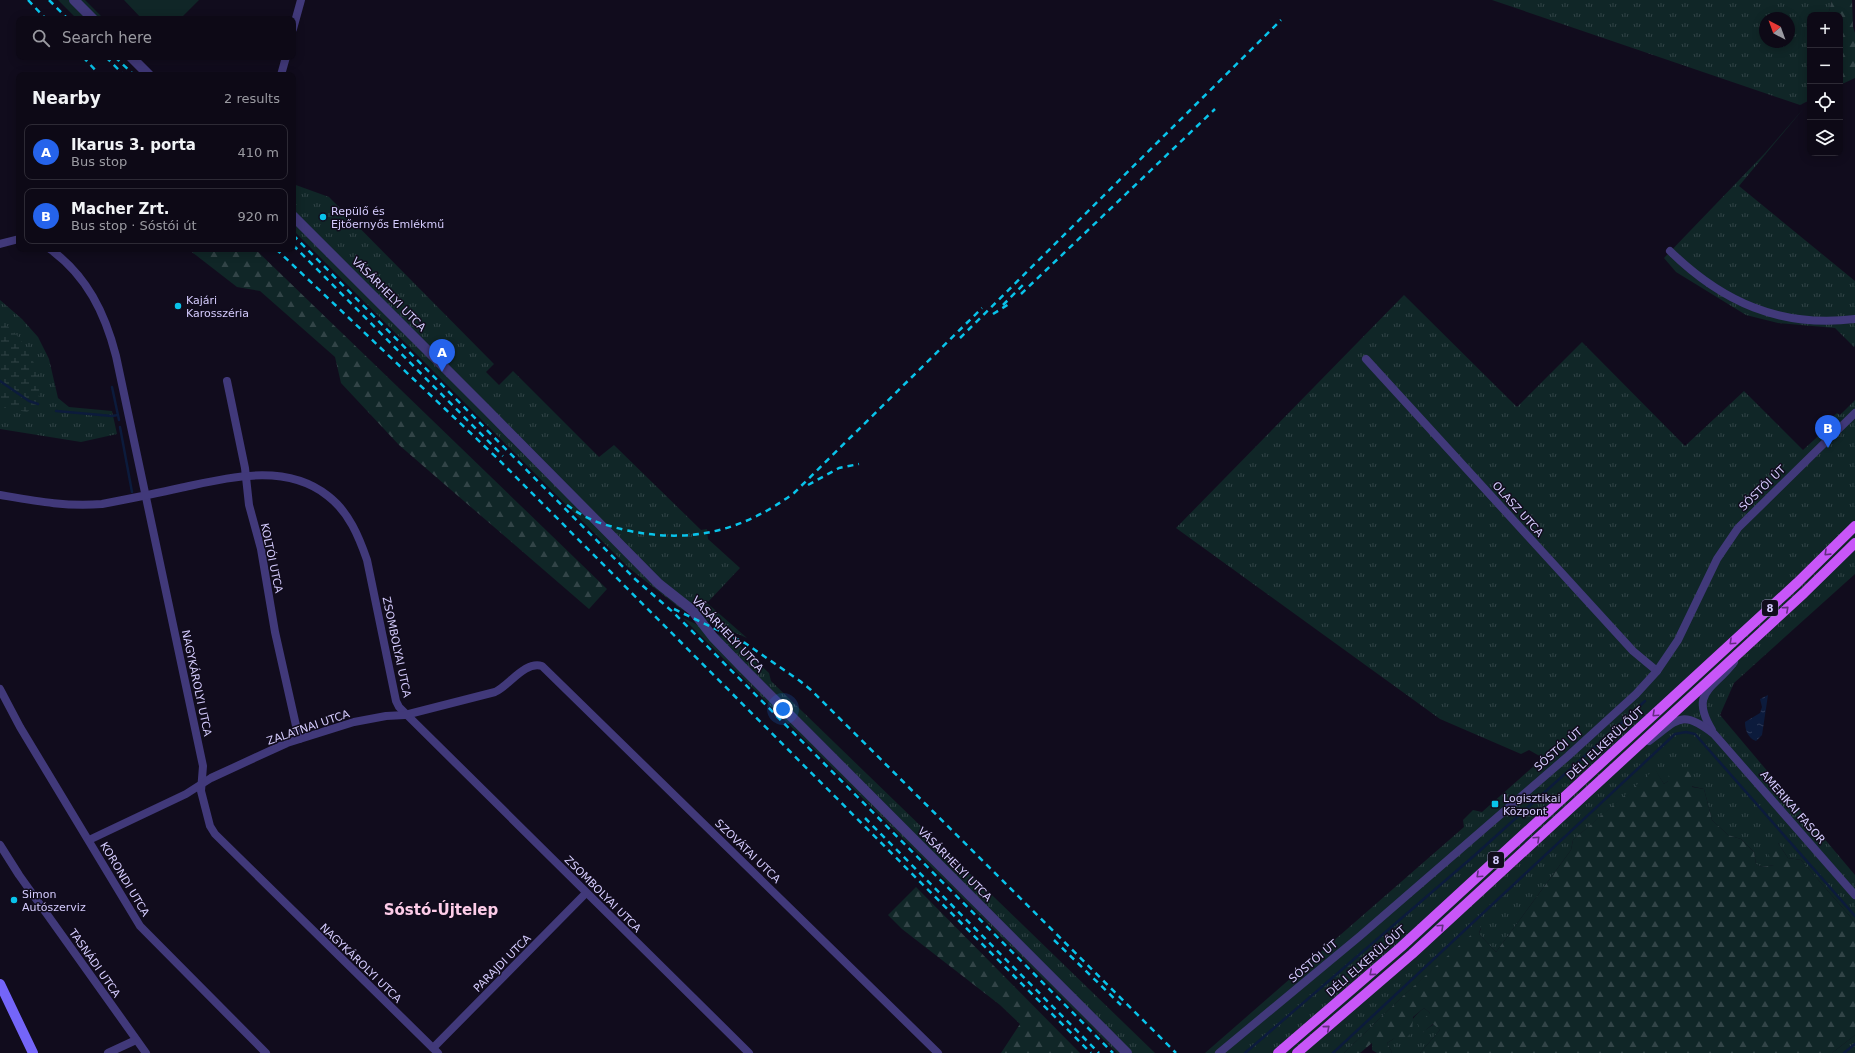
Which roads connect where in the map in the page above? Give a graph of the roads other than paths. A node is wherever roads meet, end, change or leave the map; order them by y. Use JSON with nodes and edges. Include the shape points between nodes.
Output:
{"nodes":[{"id":1,"x":74,"y":0,"type":"edge"},
{"id":2,"x":301,"y":0,"type":"edge"},
{"id":3,"x":90,"y":16,"type":"edge"},
{"id":4,"x":296,"y":18,"type":"edge"},
{"id":5,"x":134,"y":60,"type":"edge"},
{"id":6,"x":285,"y":60,"type":"edge"},
{"id":7,"x":146,"y":72,"type":"edge"},
{"id":8,"x":282,"y":72,"type":"edge"},
{"id":9,"x":296,"y":219,"type":"edge"},
{"id":10,"x":16,"y":240,"type":"edge"},
{"id":11,"x":0,"y":244,"type":"edge"},
{"id":12,"x":1670,"y":251,"type":"dead end"},
{"id":13,"x":53,"y":252,"type":"edge"},
{"id":14,"x":1855,"y":319,"type":"edge"},
{"id":15,"x":1366,"y":359,"type":"dead end"},
{"id":16,"x":227,"y":381,"type":"dead end"},
{"id":17,"x":1855,"y":413,"type":"edge"},
{"id":18,"x":245,"y":475,"type":"junction"},
{"id":19,"x":0,"y":495,"type":"edge"},
{"id":20,"x":145,"y":496,"type":"junction"},
{"id":21,"x":1855,"y":526,"type":"edge"},
{"id":22,"x":1855,"y":543,"type":"edge"},
{"id":23,"x":1747,"y":644,"type":"junction"},
{"id":24,"x":542,"y":666,"type":"joint"},
{"id":25,"x":1657,"y":671,"type":"junction"},
{"id":26,"x":0,"y":689,"type":"edge"},
{"id":27,"x":406,"y":715,"type":"junction"},
{"id":28,"x":1714,"y":734,"type":"junction"},
{"id":29,"x":300,"y":739,"type":"junction"},
{"id":30,"x":1627,"y":756,"type":"junction"},
{"id":31,"x":201,"y":784,"type":"junction"},
{"id":32,"x":89,"y":840,"type":"junction"},
{"id":33,"x":0,"y":845,"type":"edge"},
{"id":34,"x":586,"y":893,"type":"junction"},
{"id":35,"x":1855,"y":895,"type":"edge"},
{"id":36,"x":0,"y":984,"type":"edge"},
{"id":37,"x":136,"y":1040,"type":"junction"},
{"id":38,"x":435,"y":1051,"type":"edge"},
{"id":39,"x":33,"y":1053,"type":"edge"},
{"id":40,"x":108,"y":1053,"type":"edge"},
{"id":41,"x":146,"y":1053,"type":"edge"},
{"id":42,"x":266,"y":1053,"type":"edge"},
{"id":43,"x":749,"y":1053,"type":"edge"},
{"id":44,"x":938,"y":1053,"type":"edge"},
{"id":45,"x":1127,"y":1053,"type":"edge"},
{"id":46,"x":1219,"y":1053,"type":"edge"},
{"id":47,"x":1278,"y":1053,"type":"edge"},
{"id":48,"x":1297,"y":1053,"type":"edge"}],
"edges":[{"from":1,"to":3,"type":"street"},
{"from":2,"to":4,"type":"street"},
{"from":5,"to":7,"type":"street"},
{"from":6,"to":8,"type":"street"},
{"from":9,"to":45,"type":"street","name":"VÁSÁRHELYI UTCA","via":[[659,584],[692,610],[731,656]]},
{"from":10,"to":11,"type":"street"},
{"from":12,"to":14,"type":"street","via":[[1715,288],[1757,310],[1804,320]]},
{"from":13,"to":20,"type":"street","name":"NAGYKÁROLYI UTCA","via":[[89,290],[109,329]]},
{"from":15,"to":25,"type":"street","name":"OLASZ UTCA","via":[[1633,651]]},
{"from":16,"to":18,"type":"street","name":"KOLTÓI UTCA"},
{"from":17,"to":25,"type":"street","name":"SÓSTÓI ÚT","via":[[1738,528],[1717,559],[1678,640]]},
{"from":18,"to":20,"type":"street","name":"ZSOMBOLYAI UTCA"},
{"from":18,"to":27,"type":"street","name":"ZSOMBOLYAI UTCA","via":[[272,476],[305,482],[330,497],[350,522],[367,560],[396,701]]},
{"from":18,"to":29,"type":"street","name":"KOLTÓI UTCA","via":[[275,632]]},
{"from":19,"to":20,"type":"street","name":"ZSOMBOLYAI UTCA","via":[[65,506],[102,504]]},
{"from":20,"to":31,"type":"street","name":"NAGYKÁROLYI UTCA","via":[[203,766]]},
{"from":21,"to":47,"type":"main road","name":"DÉLI ELKERÜLŐÚT","number":"8","one_way":true,"via":[[1401,947]]},
{"from":23,"to":22,"type":"main road","number":"8","one_way":true},
{"from":23,"to":28,"type":"street","via":[[1704,695],[1703,713]]},
{"from":23,"to":30,"type":"main road","number":"8"},
{"from":24,"to":27,"type":"street","name":"ZALATNAI UTCA","via":[[529,666],[503,689],[495,692]]},
{"from":24,"to":44,"type":"street","name":"SZOVÁTAI UTCA"},
{"from":25,"to":46,"type":"street","name":"SÓSTÓI ÚT","via":[[1636,694],[1568,756],[1360,936]]},
{"from":26,"to":32,"type":"street","name":"KORONDI UTCA","via":[[20,727]]},
{"from":27,"to":29,"type":"street","name":"ZALATNAI UTCA","via":[[369,718]]},
{"from":27,"to":34,"type":"street","name":"ZSOMBOLYAI UTCA"},
{"from":28,"to":30,"type":"street","via":[[1697,722],[1681,719]]},
{"from":28,"to":35,"type":"street","name":"AMERIKAI FASOR"},
{"from":29,"to":31,"type":"street","name":"ZALATNAI UTCA"},
{"from":48,"to":30,"type":"main road","number":"8","one_way":true,"via":[[1412,954]]},
{"from":31,"to":32,"type":"street","name":"ZALATNAI UTCA","via":[[186,794]]},
{"from":31,"to":38,"type":"street","name":"NAGYKÁROLYI UTCA","via":[[206,813],[215,834]]},
{"from":32,"to":42,"type":"street","name":"KORONDI UTCA","via":[[140,926]]},
{"from":33,"to":37,"type":"street","name":"TASNÁDI UTCA"},
{"from":34,"to":38,"type":"street","name":"PARAJDI UTCA"},
{"from":34,"to":43,"type":"street","name":"ZSOMBOLYAI UTCA"},
{"from":36,"to":39,"type":"main road"},
{"from":37,"to":40,"type":"street"},
{"from":37,"to":41,"type":"street","name":"TASNÁDI UTCA"}]}
